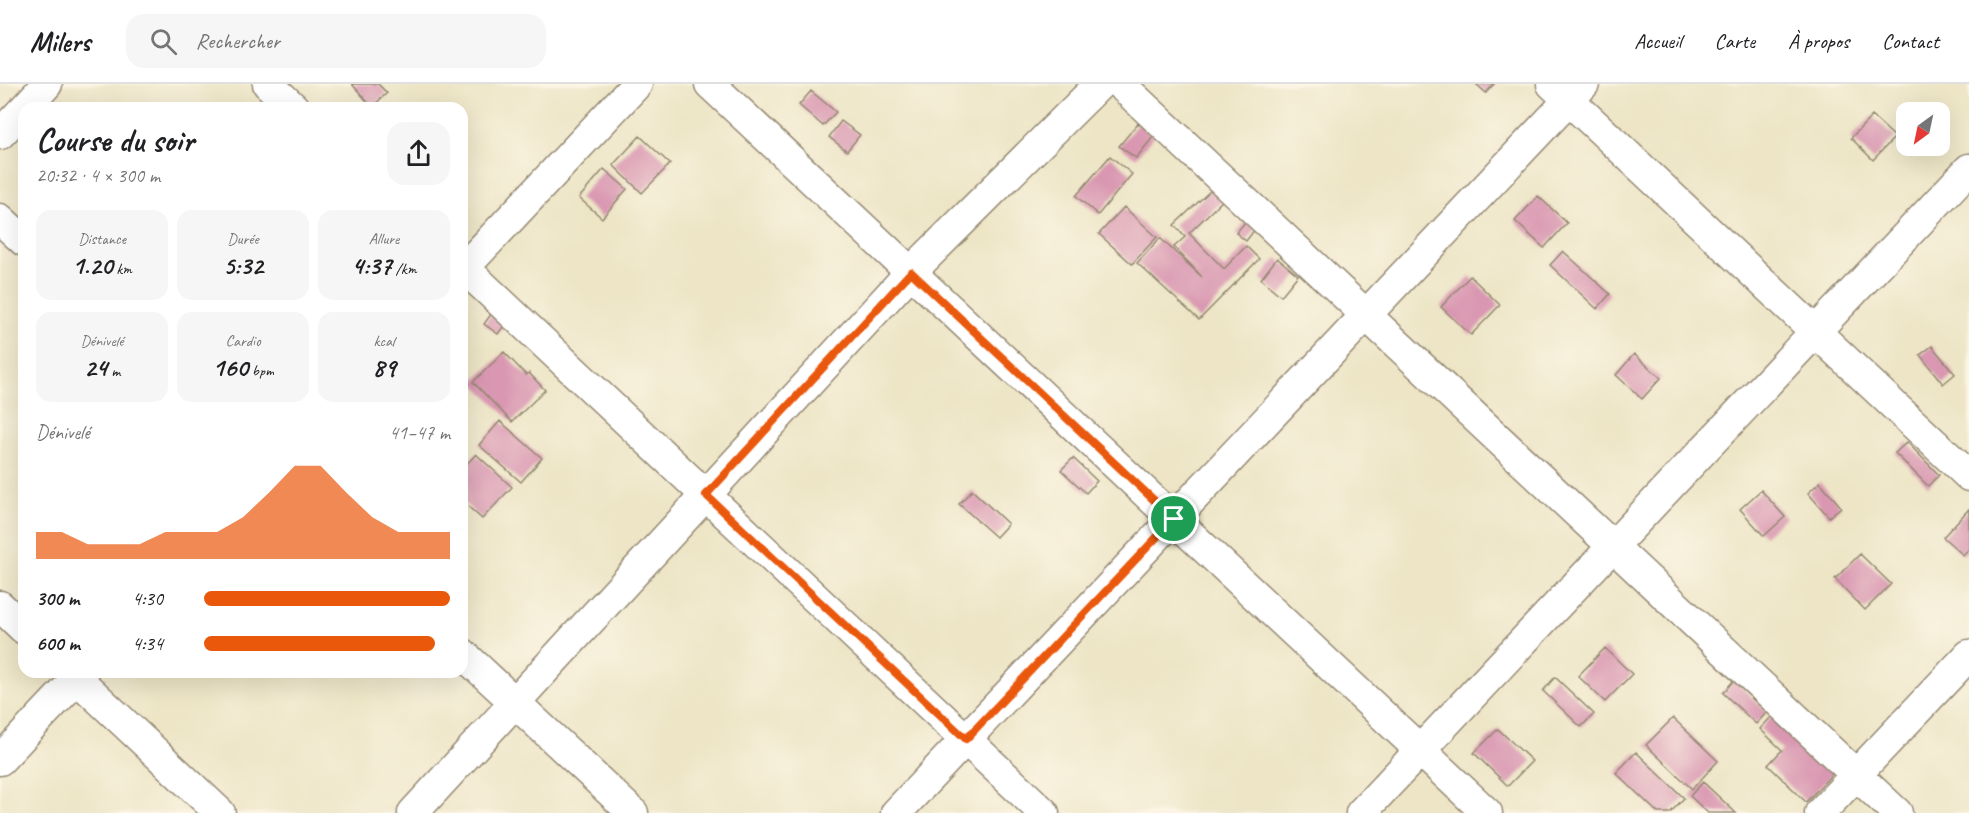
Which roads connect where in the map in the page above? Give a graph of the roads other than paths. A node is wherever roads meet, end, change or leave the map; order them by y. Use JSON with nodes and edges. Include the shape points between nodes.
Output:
{"nodes":[{"id":1,"x":47,"y":84,"type":"edge"},
{"id":2,"x":268,"y":84,"type":"edge"},
{"id":3,"x":637,"y":84,"type":"edge"},
{"id":4,"x":710,"y":84,"type":"edge"},
{"id":5,"x":1100,"y":84,"type":"edge"},
{"id":6,"x":1120,"y":84,"type":"edge"},
{"id":7,"x":1568,"y":89,"type":"edge"},
{"id":8,"x":30,"y":102,"type":"edge"},
{"id":9,"x":288,"y":102,"type":"edge"},
{"id":10,"x":18,"y":114,"type":"edge"},
{"id":11,"x":0,"y":134,"type":"edge"},
{"id":12,"x":1969,"y":169,"type":"edge"},
{"id":13,"x":0,"y":219,"type":"edge"},
{"id":14,"x":18,"y":236,"type":"edge"},
{"id":15,"x":468,"y":263,"type":"edge"},
{"id":16,"x":911,"y":272,"type":"junction"},
{"id":17,"x":468,"y":273,"type":"edge"},
{"id":18,"x":1366,"y":315,"type":"junction"},
{"id":19,"x":1815,"y":332,"type":"junction"},
{"id":20,"x":1969,"y":476,"type":"edge"},
{"id":21,"x":706,"y":495,"type":"junction"},
{"id":22,"x":1174,"y":519,"type":"junction"},
{"id":23,"x":1613,"y":546,"type":"junction"},
{"id":24,"x":0,"y":606,"type":"edge"},
{"id":25,"x":18,"y":623,"type":"edge"},
{"id":26,"x":1969,"y":655,"type":"edge"},
{"id":27,"x":468,"y":659,"type":"edge"},
{"id":28,"x":72,"y":678,"type":"edge"},
{"id":29,"x":80,"y":678,"type":"edge"},
{"id":30,"x":515,"y":702,"type":"junction"},
{"id":31,"x":966,"y":739,"type":"junction"},
{"id":32,"x":1420,"y":751,"type":"junction"},
{"id":33,"x":0,"y":760,"type":"edge"},
{"id":34,"x":1856,"y":775,"type":"junction"},
{"id":35,"x":220,"y":813,"type":"edge"},
{"id":36,"x":412,"y":813,"type":"edge"},
{"id":37,"x":633,"y":813,"type":"edge"},
{"id":38,"x":896,"y":813,"type":"edge"},
{"id":39,"x":1044,"y":813,"type":"edge"},
{"id":40,"x":1361,"y":813,"type":"edge"},
{"id":41,"x":1487,"y":813,"type":"edge"},
{"id":42,"x":1820,"y":813,"type":"edge"},
{"id":43,"x":1897,"y":813,"type":"edge"}],
"edges":[{"from":1,"to":8,"type":"street"},
{"from":2,"to":9,"type":"street"},
{"from":3,"to":15,"type":"street"},
{"from":4,"to":16,"type":"street"},
{"from":5,"to":16,"type":"street"},
{"from":6,"to":18,"type":"street"},
{"from":7,"to":18,"type":"street"},
{"from":7,"to":19,"type":"street"},
{"from":10,"to":11,"type":"street"},
{"from":12,"to":19,"type":"street"},
{"from":13,"to":14,"type":"street"},
{"from":16,"to":21,"type":"street"},
{"from":16,"to":22,"type":"street"},
{"from":17,"to":21,"type":"street"},
{"from":18,"to":22,"type":"street"},
{"from":18,"to":23,"type":"street"},
{"from":19,"to":20,"type":"street"},
{"from":19,"to":23,"type":"street"},
{"from":21,"to":30,"type":"street"},
{"from":21,"to":31,"type":"street"},
{"from":22,"to":31,"type":"street"},
{"from":22,"to":32,"type":"street"},
{"from":23,"to":32,"type":"street"},
{"from":23,"to":34,"type":"street"},
{"from":24,"to":25,"type":"street"},
{"from":26,"to":34,"type":"street"},
{"from":27,"to":30,"type":"street"},
{"from":28,"to":33,"type":"street"},
{"from":29,"to":35,"type":"street"},
{"from":30,"to":36,"type":"street"},
{"from":30,"to":37,"type":"street"},
{"from":31,"to":38,"type":"street"},
{"from":31,"to":39,"type":"street"},
{"from":32,"to":40,"type":"street"},
{"from":32,"to":41,"type":"street"},
{"from":34,"to":42,"type":"street"},
{"from":34,"to":43,"type":"street"}]}
